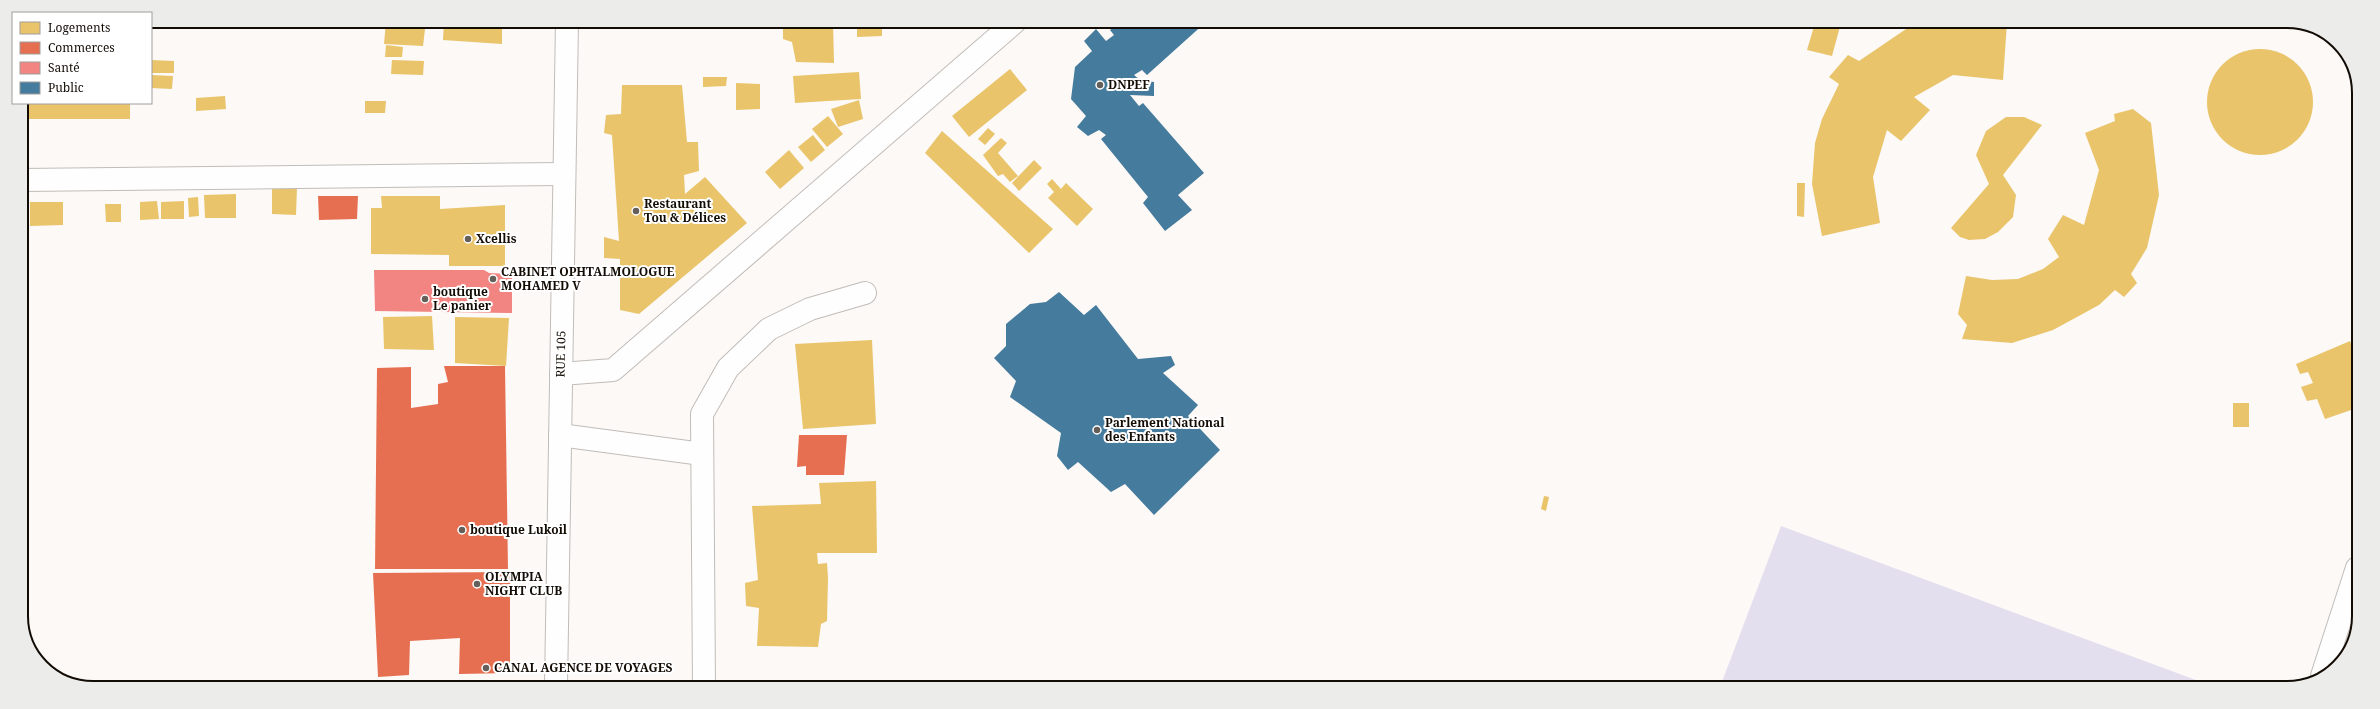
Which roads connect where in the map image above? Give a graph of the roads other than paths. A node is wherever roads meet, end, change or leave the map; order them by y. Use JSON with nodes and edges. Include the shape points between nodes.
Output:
{"nodes":[{"id":1,"x":567,"y":28,"type":"edge"},
{"id":2,"x":1008,"y":28,"type":"edge"},
{"id":3,"x":564,"y":174,"type":"junction"},
{"id":4,"x":28,"y":180,"type":"edge"},
{"id":5,"x":865,"y":293,"type":"dead end"},
{"id":6,"x":561,"y":374,"type":"junction"},
{"id":7,"x":560,"y":435,"type":"junction"},
{"id":8,"x":702,"y":454,"type":"junction"},
{"id":9,"x":2352,"y":583,"type":"edge"},
{"id":10,"x":2324,"y":669,"type":"edge"},
{"id":11,"x":556,"y":681,"type":"edge"},
{"id":12,"x":704,"y":681,"type":"edge"}],
"edges":[{"from":1,"to":3,"type":"street","name":"RUE 105"},
{"from":2,"to":6,"type":"street","via":[[613,370]]},
{"from":3,"to":4,"type":"street"},
{"from":3,"to":6,"type":"street","name":"RUE 105"},
{"from":5,"to":8,"type":"street","via":[[810,309],[769,329],[728,368],[702,414]]},
{"from":6,"to":7,"type":"street","name":"RUE 105"},
{"from":7,"to":8,"type":"street"},
{"from":7,"to":11,"type":"street","name":"RUE 105"},
{"from":8,"to":12,"type":"street"},
{"from":9,"to":10,"type":"street"}]}
